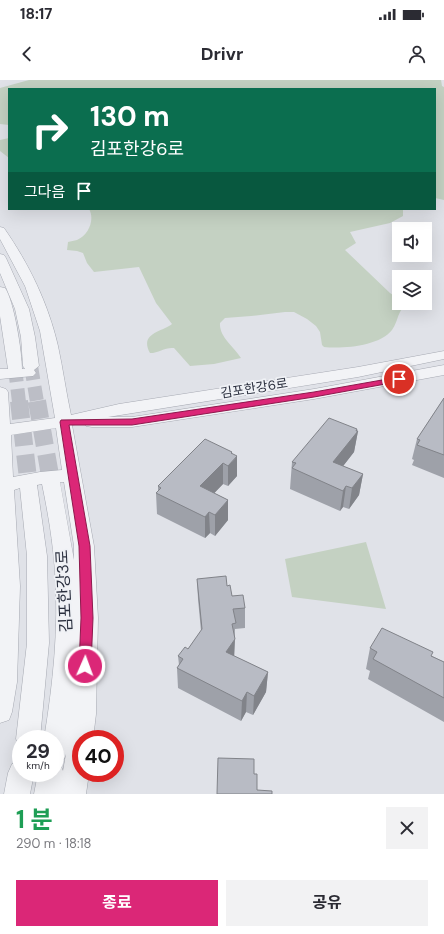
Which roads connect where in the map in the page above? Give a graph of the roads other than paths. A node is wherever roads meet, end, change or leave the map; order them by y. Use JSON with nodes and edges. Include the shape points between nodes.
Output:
{"nodes":[{"id":1,"x":0,"y":230,"type":"edge"},
{"id":2,"x":0,"y":258,"type":"edge"},
{"id":3,"x":0,"y":291,"type":"edge"},
{"id":4,"x":444,"y":355,"type":"edge"},
{"id":5,"x":31,"y":366,"type":"tunnel mouth"},
{"id":6,"x":54,"y":367,"type":"junction"},
{"id":7,"x":15,"y":368,"type":"tunnel mouth"},
{"id":8,"x":444,"y":370,"type":"edge"},
{"id":9,"x":0,"y":374,"type":"edge"},
{"id":10,"x":0,"y":392,"type":"edge"},
{"id":11,"x":64,"y":422,"type":"junction"},
{"id":12,"x":0,"y":431,"type":"edge"},
{"id":13,"x":72,"y":475,"type":"junction"},
{"id":14,"x":51,"y":481,"type":"tunnel mouth"},
{"id":15,"x":5,"y":486,"type":"junction"},
{"id":16,"x":29,"y":487,"type":"tunnel mouth"},
{"id":17,"x":0,"y":712,"type":"edge"},
{"id":18,"x":29,"y":730,"type":"edge"},
{"id":19,"x":58,"y":730,"type":"edge"},
{"id":20,"x":19,"y":782,"type":"edge"},
{"id":21,"x":49,"y":782,"type":"edge"},
{"id":22,"x":17,"y":794,"type":"edge"},
{"id":23,"x":47,"y":794,"type":"edge"},
{"id":24,"x":73,"y":794,"type":"edge"}],
"edges":[{"from":1,"to":6,"type":"street","via":[[25,272],[39,303]]},
{"from":2,"to":5,"type":"street","via":[[22,309]]},
{"from":3,"to":7,"type":"street","via":[[10,323]]},
{"from":4,"to":11,"type":"street","name":"김포한강6로","via":[[358,372],[119,409]]},
{"from":6,"to":9,"type":"street","via":[[28,373]]},
{"from":6,"to":11,"type":"street"},
{"from":8,"to":11,"type":"street","name":"김포한강6로","via":[[322,393],[132,422]]},
{"from":10,"to":12,"type":"street"},
{"from":11,"to":12,"type":"street","name":"김포한강6로"},
{"from":11,"to":13,"type":"street"},
{"from":12,"to":15,"type":"street"},
{"from":13,"to":15,"type":"street","via":[[43,477]]},
{"from":13,"to":24,"type":"street","via":[[84,546],[87,618],[84,714]]},
{"from":14,"to":19,"type":"street","name":"김포한강3로","via":[[63,547],[66,591],[66,646]]},
{"from":15,"to":17,"type":"street","via":[[10,586],[5,682]]},
{"from":16,"to":18,"type":"street","name":"김포한강3로","via":[[37,556],[38,643]]},
{"from":20,"to":22,"type":"street"},
{"from":21,"to":23,"type":"street"}]}
